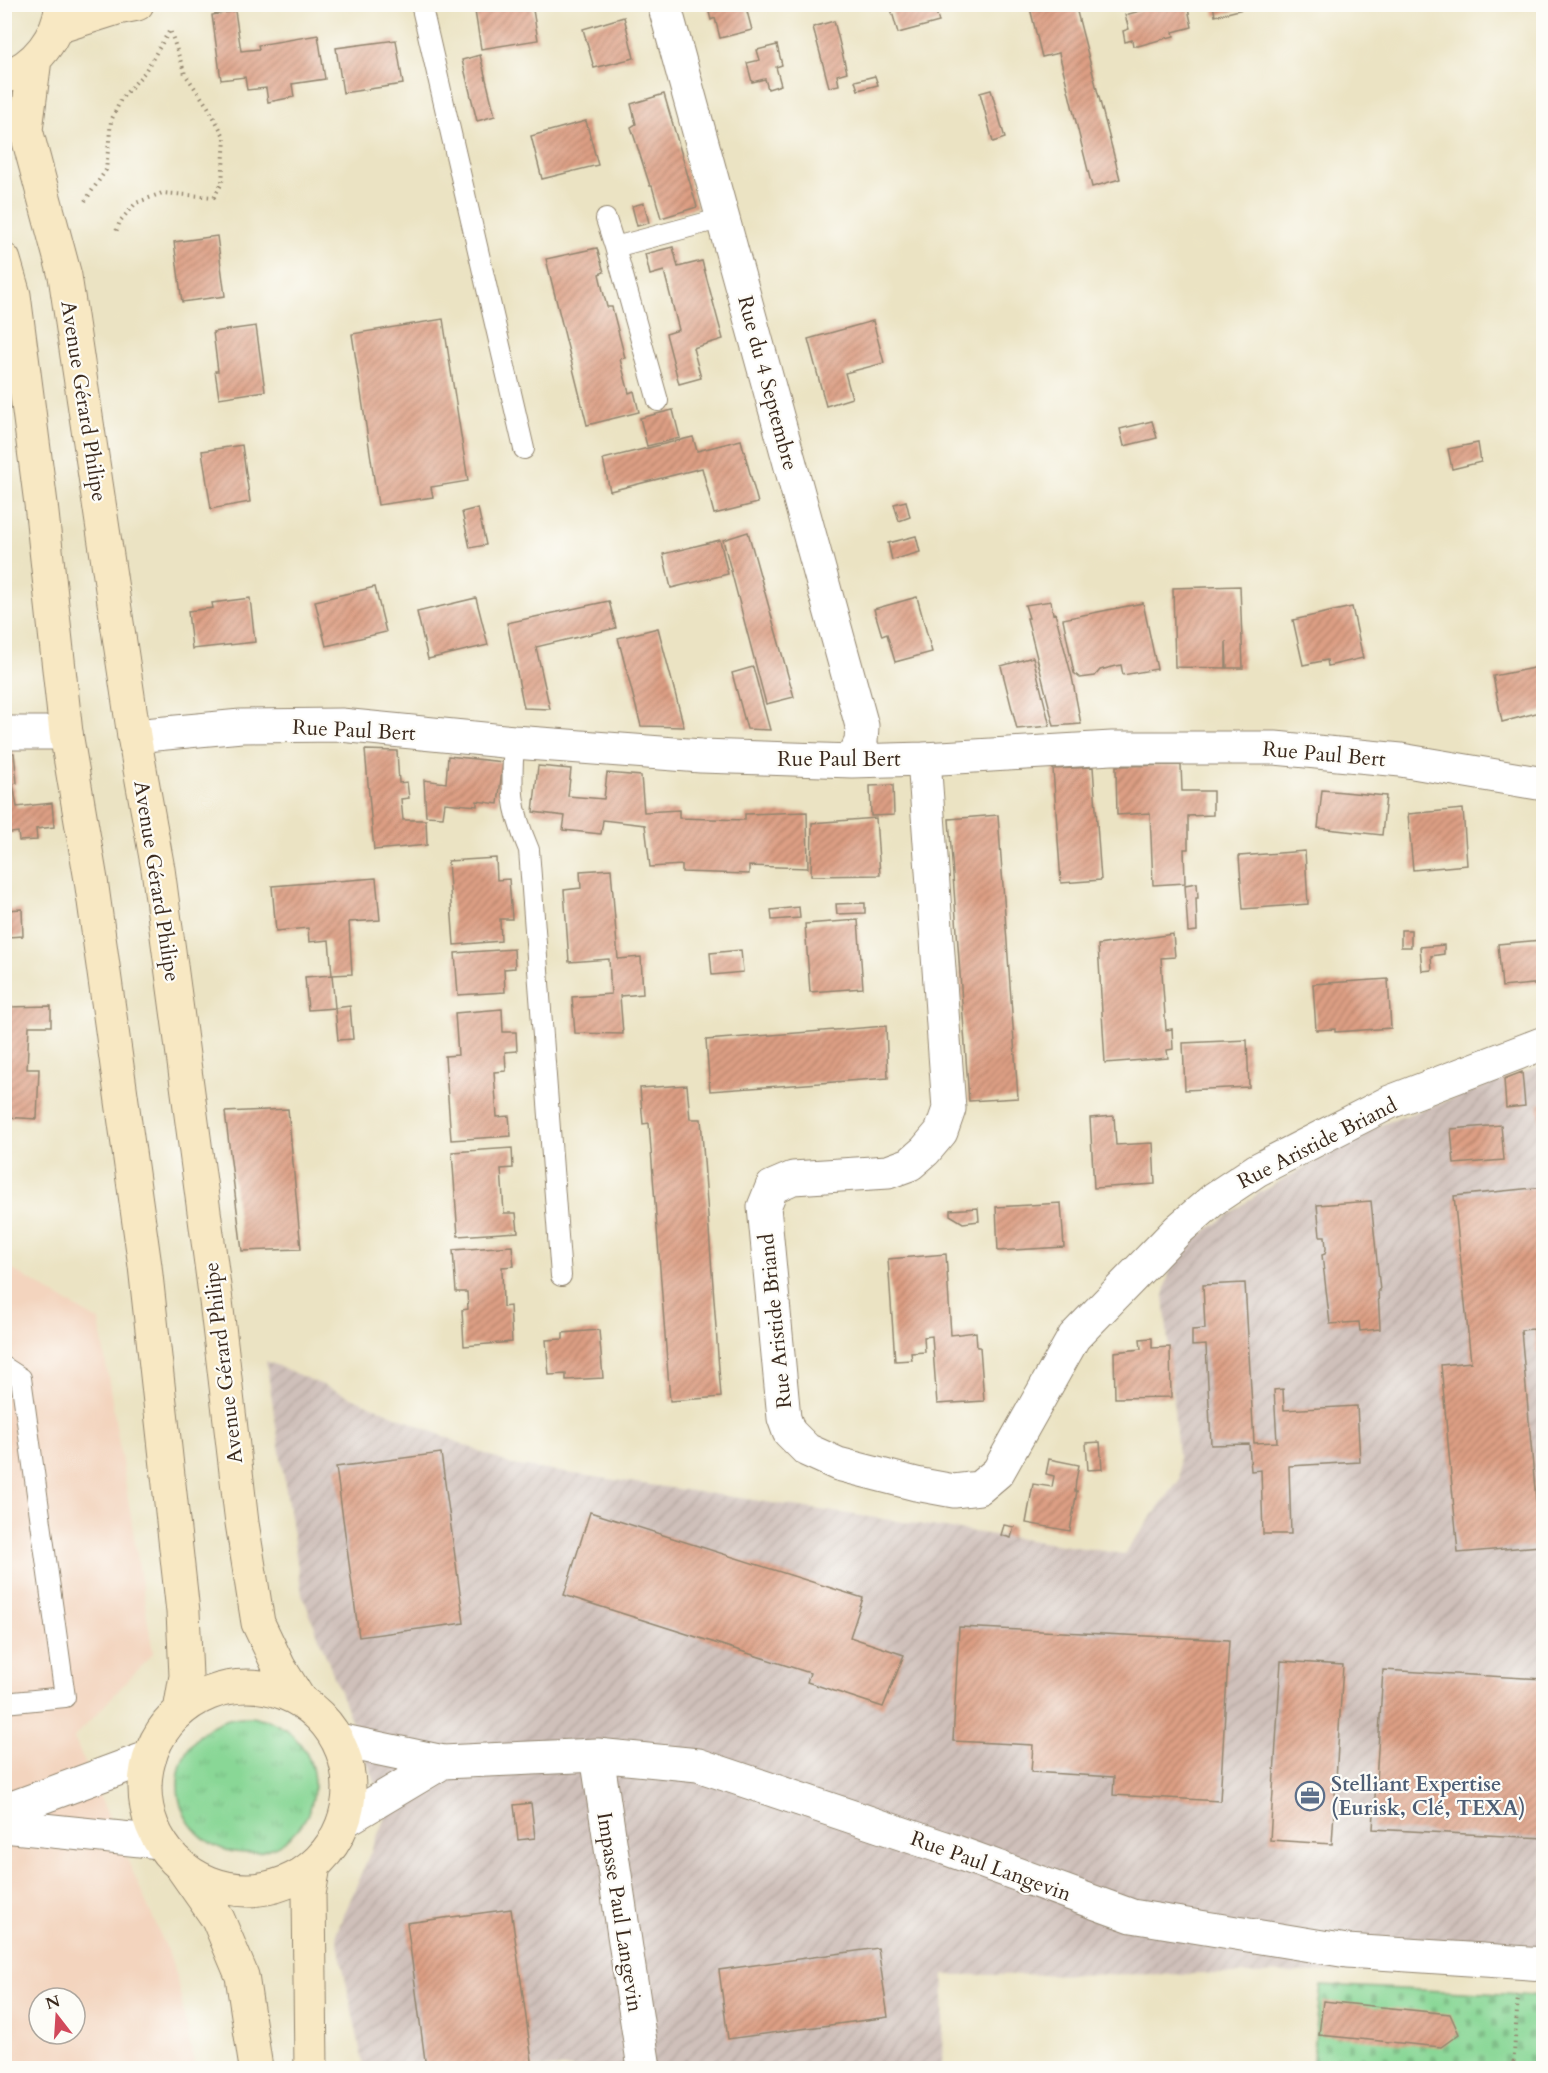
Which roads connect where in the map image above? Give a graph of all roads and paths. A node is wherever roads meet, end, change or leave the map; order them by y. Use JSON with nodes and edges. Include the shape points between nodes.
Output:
{"nodes":[{"id":1,"x":136,"y":4,"type":"edge"},
{"id":2,"x":421,"y":4,"type":"edge"},
{"id":3,"x":664,"y":4,"type":"edge"},
{"id":4,"x":59,"y":16,"type":"edge"},
{"id":5,"x":35,"y":59,"type":"junction"},
{"id":6,"x":4,"y":77,"type":"edge"},
{"id":7,"x":85,"y":201,"type":"dead end"},
{"id":8,"x":723,"y":218,"type":"junction"},
{"id":9,"x":606,"y":219,"type":"dead end"},
{"id":10,"x":116,"y":232,"type":"dead end"},
{"id":11,"x":615,"y":247,"type":"junction"},
{"id":12,"x":4,"y":260,"type":"edge"},
{"id":13,"x":658,"y":401,"type":"dead end"},
{"id":14,"x":524,"y":449,"type":"dead end"},
{"id":15,"x":4,"y":733,"type":"edge"},
{"id":16,"x":66,"y":733,"type":"junction"},
{"id":17,"x":134,"y":736,"type":"junction"},
{"id":18,"x":514,"y":742,"type":"junction"},
{"id":19,"x":924,"y":759,"type":"junction"},
{"id":20,"x":852,"y":760,"type":"junction"},
{"id":21,"x":1544,"y":784,"type":"edge"},
{"id":22,"x":1544,"y":1043,"type":"edge"},
{"id":23,"x":561,"y":1276,"type":"dead end"},
{"id":24,"x":4,"y":1367,"type":"edge"},
{"id":25,"x":298,"y":1699,"type":"junction"},
{"id":26,"x":4,"y":1703,"type":"edge"},
{"id":27,"x":180,"y":1711,"type":"junction"},
{"id":28,"x":338,"y":1740,"type":"junction"},
{"id":29,"x":597,"y":1755,"type":"junction"},
{"id":30,"x":150,"y":1757,"type":"junction"},
{"id":31,"x":443,"y":1762,"type":"junction"},
{"id":32,"x":4,"y":1811,"type":"edge"},
{"id":33,"x":344,"y":1821,"type":"junction"},
{"id":34,"x":4,"y":1826,"type":"edge"},
{"id":35,"x":171,"y":1854,"type":"junction"},
{"id":36,"x":314,"y":1866,"type":"junction"},
{"id":37,"x":1532,"y":1963,"type":"edge"},
{"id":38,"x":256,"y":2068,"type":"edge"},
{"id":39,"x":311,"y":2068,"type":"edge"},
{"id":40,"x":644,"y":2068,"type":"edge"},
{"id":41,"x":1513,"y":2068,"type":"edge"}],
"edges":[{"from":1,"to":4,"type":"main road"},
{"from":2,"to":14,"type":"lane"},
{"from":3,"to":8,"type":"street","name":"Rue du 4 Septembre"},
{"from":4,"to":5,"type":"main road","via":[[48,44]]},
{"from":5,"to":6,"type":"main road"},
{"from":5,"to":17,"type":"main road","name":"Avenue Gérard Philipe","via":[[26,130],[65,276]]},
{"from":7,"to":10,"type":"path","via":[[106,170],[111,121],[121,99],[144,73],[170,30],[185,74],[225,138],[222,183],[214,197],[162,193],[136,203]]},
{"from":8,"to":11,"type":"lane"},
{"from":8,"to":20,"type":"street","name":"Rue du 4 Septembre","via":[[862,726],[861,742]]},
{"from":9,"to":11,"type":"lane"},
{"from":11,"to":13,"type":"lane"},
{"from":12,"to":16,"type":"main road","via":[[14,295]]},
{"from":15,"to":16,"type":"street"},
{"from":16,"to":27,"type":"main road","via":[[91,880],[145,1266],[183,1612],[186,1676]]},
{"from":17,"to":18,"type":"street","name":"Rue Paul Bert","via":[[241,726],[341,725]]},
{"from":17,"to":25,"type":"main road","name":"Avenue Gérard Philipe","via":[[158,869],[258,1623]]},
{"from":18,"to":20,"type":"street","name":"Rue Paul Bert","via":[[701,756]]},
{"from":18,"to":23,"type":"lane","via":[[511,788],[518,826],[529,850]]},
{"from":19,"to":20,"type":"street","name":"Rue Paul Bert"},
{"from":19,"to":21,"type":"street","name":"Rue Paul Bert","via":[[1112,747],[1275,748],[1401,760]]},
{"from":19,"to":22,"type":"street","name":"Rue Aristide Briand","via":[[949,1109],[941,1132],[910,1164],[888,1172],[793,1178],[772,1187],[764,1207],[784,1418],[789,1432],[807,1450],[838,1464],[916,1484],[954,1491],[979,1488],[998,1472],[1074,1337],[1178,1230],[1215,1198],[1257,1170],[1390,1102]]},
{"from":24,"to":26,"type":"lane","via":[[21,1378],[65,1697]]},
{"from":25,"to":27,"type":"main road","via":[[269,1688],[237,1686],[207,1694]]},
{"from":25,"to":28,"type":"main road","via":[[321,1717]]},
{"from":27,"to":30,"type":"main road","via":[[161,1732]]},
{"from":28,"to":31,"type":"street","name":"Rue Paul Langevin"},
{"from":28,"to":33,"type":"main road","via":[[350,1794]]},
{"from":29,"to":31,"type":"street","name":"Rue Paul Langevin"},
{"from":29,"to":37,"type":"street","name":"Rue Paul Langevin","via":[[698,1765],[1132,1916],[1347,1951]]},
{"from":29,"to":40,"type":"street","name":"Impasse Paul Langevin"},
{"from":30,"to":32,"type":"street"},
{"from":30,"to":35,"type":"main road","via":[[145,1786],[148,1815]]},
{"from":31,"to":33,"type":"street","name":"Rue Paul Langevin"},
{"from":33,"to":36,"type":"main road","via":[[332,1845]]},
{"from":34,"to":35,"type":"street"},
{"from":35,"to":36,"type":"main road","via":[[205,1881],[233,1889],[261,1889],[289,1881]]},
{"from":35,"to":38,"type":"main road","via":[[218,1919],[242,1976]]},
{"from":36,"to":39,"type":"main road","via":[[309,1894]]},
{"from":37,"to":41,"type":"path"}]}
